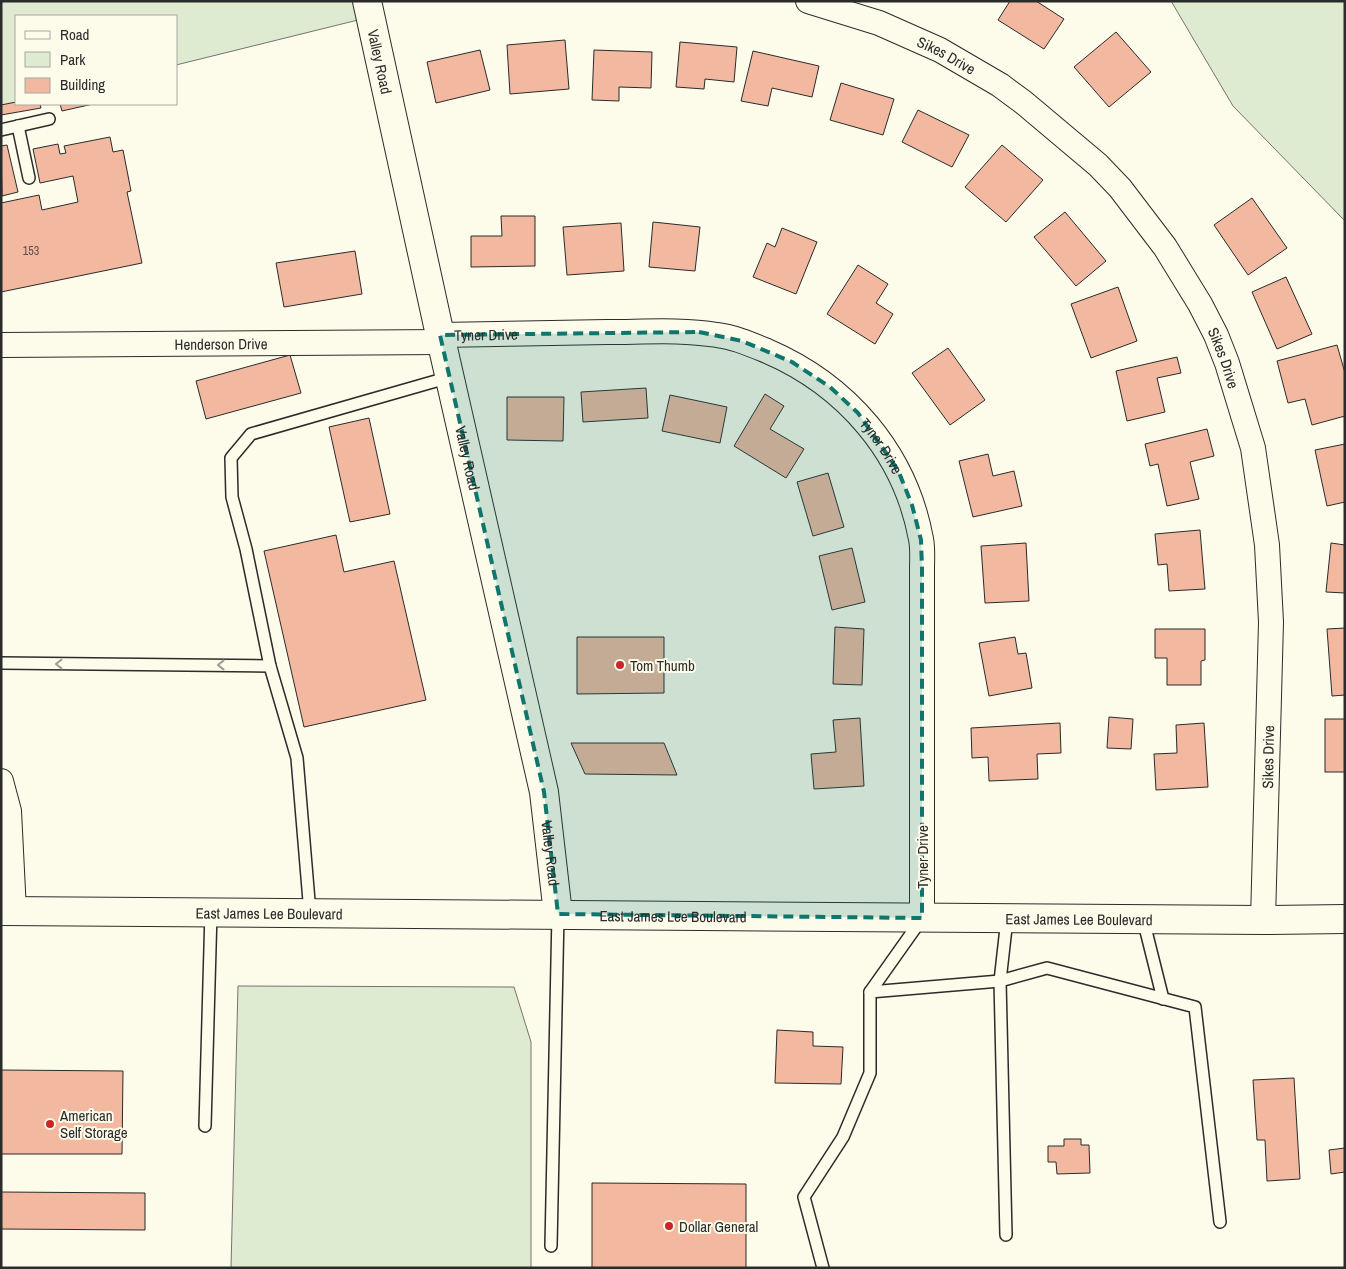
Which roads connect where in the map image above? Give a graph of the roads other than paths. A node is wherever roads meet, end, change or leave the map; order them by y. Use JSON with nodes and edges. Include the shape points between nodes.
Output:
{"nodes":[{"id":1,"x":367,"y":1,"type":"edge"},
{"id":2,"x":808,"y":1,"type":"edge"},
{"id":3,"x":49,"y":119,"type":"dead end"},
{"id":4,"x":18,"y":126,"type":"junction"},
{"id":5,"x":1,"y":130,"type":"edge"},
{"id":6,"x":29,"y":178,"type":"dead end"},
{"id":7,"x":441,"y":339,"type":"junction"},
{"id":8,"x":1,"y":345,"type":"edge"},
{"id":9,"x":450,"y":377,"type":"junction"},
{"id":10,"x":1,"y":663,"type":"edge"},
{"id":11,"x":270,"y":666,"type":"junction"},
{"id":12,"x":1,"y":781,"type":"edge"},
{"id":13,"x":8,"y":911,"type":"edge"},
{"id":14,"x":212,"y":912,"type":"junction"},
{"id":15,"x":310,"y":913,"type":"junction"},
{"id":16,"x":558,"y":914,"type":"junction"},
{"id":17,"x":922,"y":918,"type":"junction"},
{"id":18,"x":1007,"y":919,"type":"junction"},
{"id":19,"x":1143,"y":919,"type":"junction"},
{"id":20,"x":1345,"y":919,"type":"edge"},
{"id":21,"x":1263,"y":920,"type":"junction"},
{"id":22,"x":1000,"y":981,"type":"junction"},
{"id":23,"x":870,"y":992,"type":"junction"},
{"id":24,"x":1163,"y":999,"type":"junction"},
{"id":25,"x":205,"y":1126,"type":"dead end"},
{"id":26,"x":1220,"y":1222,"type":"dead end"},
{"id":27,"x":1006,"y":1235,"type":"dead end"},
{"id":28,"x":551,"y":1246,"type":"dead end"},
{"id":29,"x":823,"y":1268,"type":"edge"}],
"edges":[{"from":1,"to":7,"type":"main road","name":"Valley Road"},
{"from":2,"to":21,"type":"street","name":"Sikes Drive","via":[[879,24],[940,50],[1023,102],[1120,188],[1165,247],[1216,335],[1228,363],[1253,448],[1267,546],[1271,622]]},
{"from":3,"to":4,"type":"lane"},
{"from":4,"to":5,"type":"lane"},
{"from":4,"to":6,"type":"lane"},
{"from":7,"to":8,"type":"street","name":"Henderson Drive"},
{"from":7,"to":9,"type":"main road","name":"Valley Road"},
{"from":7,"to":17,"type":"street","name":"Tyner Drive","via":[[632,332],[718,335],[742,341],[792,362],[830,387],[871,428],[898,470],[912,504],[921,540]]},
{"from":9,"to":11,"type":"lane","via":[[251,434],[231,458],[232,497]]},
{"from":9,"to":16,"type":"main road","name":"Valley Road","via":[[544,792]]},
{"from":11,"to":10,"type":"lane","one_way":true},
{"from":11,"to":15,"type":"lane","via":[[297,758]]},
{"from":12,"to":13,"type":"street","via":[[9,811]]},
{"from":13,"to":14,"type":"main road","name":"East James Lee Boulevard"},
{"from":14,"to":15,"type":"main road","name":"East James Lee Boulevard"},
{"from":14,"to":25,"type":"lane"},
{"from":15,"to":16,"type":"main road","name":"East James Lee Boulevard"},
{"from":16,"to":17,"type":"main road","name":"East James Lee Boulevard"},
{"from":16,"to":28,"type":"lane"},
{"from":17,"to":18,"type":"main road","name":"East James Lee Boulevard"},
{"from":17,"to":23,"type":"lane"},
{"from":18,"to":19,"type":"main road","name":"East James Lee Boulevard"},
{"from":18,"to":22,"type":"lane"},
{"from":19,"to":21,"type":"main road","name":"East James Lee Boulevard"},
{"from":19,"to":24,"type":"lane"},
{"from":20,"to":21,"type":"main road","name":"East James Lee Boulevard"},
{"from":22,"to":23,"type":"lane"},
{"from":22,"to":24,"type":"lane","via":[[1048,968]]},
{"from":22,"to":27,"type":"lane"},
{"from":23,"to":29,"type":"lane","via":[[870,1073],[843,1137],[804,1197]]},
{"from":24,"to":26,"type":"lane","via":[[1195,1007]]}]}
